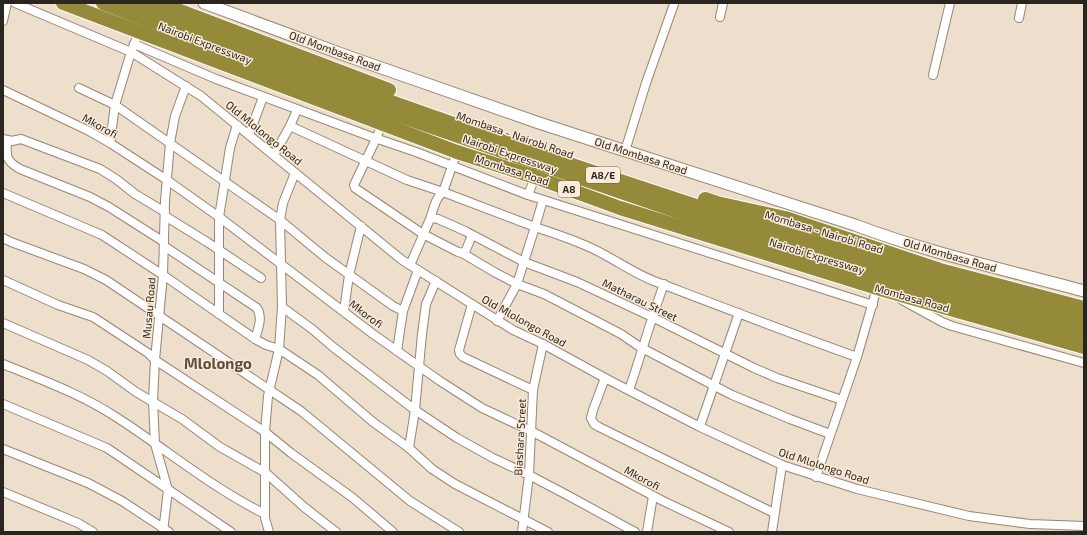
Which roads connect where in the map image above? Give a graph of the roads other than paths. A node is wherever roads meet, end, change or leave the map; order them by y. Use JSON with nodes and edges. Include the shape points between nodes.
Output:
{"nodes":[{"id":1,"x":7,"y":3,"type":"edge"},
{"id":2,"x":15,"y":3,"type":"edge"},
{"id":3,"x":63,"y":3,"type":"edge"},
{"id":4,"x":103,"y":3,"type":"edge"},
{"id":5,"x":131,"y":3,"type":"edge"},
{"id":6,"x":159,"y":3,"type":"edge"},
{"id":7,"x":204,"y":3,"type":"edge"},
{"id":8,"x":723,"y":3,"type":"edge"},
{"id":9,"x":950,"y":3,"type":"edge"},
{"id":10,"x":1022,"y":3,"type":"edge"},
{"id":11,"x":674,"y":4,"type":"dead end"},
{"id":12,"x":720,"y":17,"type":"dead end"},
{"id":13,"x":1019,"y":18,"type":"dead end"},
{"id":14,"x":3,"y":21,"type":"edge"},
{"id":15,"x":137,"y":38,"type":"junction"},
{"id":16,"x":131,"y":52,"type":"junction"},
{"id":17,"x":933,"y":75,"type":"dead end"},
{"id":18,"x":186,"y":86,"type":"junction"},
{"id":19,"x":79,"y":88,"type":"dead end"},
{"id":20,"x":3,"y":90,"type":"edge"},
{"id":21,"x":263,"y":97,"type":"junction"},
{"id":22,"x":115,"y":105,"type":"junction"},
{"id":23,"x":297,"y":110,"type":"junction"},
{"id":24,"x":382,"y":124,"type":"junction"},
{"id":25,"x":237,"y":125,"type":"junction"},
{"id":26,"x":290,"y":126,"type":"junction"},
{"id":27,"x":249,"y":135,"type":"junction"},
{"id":28,"x":376,"y":139,"type":"junction"},
{"id":29,"x":5,"y":140,"type":"edge"},
{"id":30,"x":110,"y":143,"type":"junction"},
{"id":31,"x":170,"y":143,"type":"junction"},
{"id":32,"x":625,"y":151,"type":"junction"},
{"id":33,"x":457,"y":152,"type":"junction"},
{"id":34,"x":274,"y":155,"type":"junction"},
{"id":35,"x":365,"y":161,"type":"junction"},
{"id":36,"x":452,"y":166,"type":"junction"},
{"id":37,"x":295,"y":173,"type":"junction"},
{"id":38,"x":535,"y":177,"type":"junction"},
{"id":39,"x":167,"y":180,"type":"junction"},
{"id":40,"x":224,"y":182,"type":"junction"},
{"id":41,"x":443,"y":192,"type":"junction"},
{"id":42,"x":3,"y":193,"type":"edge"},
{"id":43,"x":528,"y":195,"type":"junction"},
{"id":44,"x":543,"y":200,"type":"junction"},
{"id":45,"x":165,"y":214,"type":"junction"},
{"id":46,"x":219,"y":217,"type":"junction"},
{"id":47,"x":431,"y":218,"type":"junction"},
{"id":48,"x":280,"y":220,"type":"junction"},
{"id":49,"x":361,"y":226,"type":"junction"},
{"id":50,"x":535,"y":227,"type":"junction"},
{"id":51,"x":423,"y":234,"type":"junction"},
{"id":52,"x":472,"y":234,"type":"junction"},
{"id":53,"x":3,"y":238,"type":"edge"},
{"id":54,"x":164,"y":244,"type":"junction"},
{"id":55,"x":220,"y":250,"type":"junction"},
{"id":56,"x":462,"y":253,"type":"junction"},
{"id":57,"x":524,"y":262,"type":"junction"},
{"id":58,"x":280,"y":263,"type":"junction"},
{"id":59,"x":410,"y":265,"type":"junction"},
{"id":60,"x":418,"y":270,"type":"junction"},
{"id":61,"x":163,"y":275,"type":"junction"},
{"id":62,"x":348,"y":275,"type":"junction"},
{"id":63,"x":261,"y":278,"type":"dead end"},
{"id":64,"x":3,"y":280,"type":"edge"},
{"id":65,"x":436,"y":281,"type":"junction"},
{"id":66,"x":220,"y":283,"type":"junction"},
{"id":67,"x":516,"y":284,"type":"junction"},
{"id":68,"x":664,"y":284,"type":"junction"},
{"id":69,"x":882,"y":289,"type":"junction"},
{"id":70,"x":1084,"y":291,"type":"edge"},
{"id":71,"x":472,"y":304,"type":"junction"},
{"id":72,"x":873,"y":305,"type":"junction"},
{"id":73,"x":282,"y":307,"type":"junction"},
{"id":74,"x":1084,"y":308,"type":"edge"},
{"id":75,"x":344,"y":311,"type":"junction"},
{"id":76,"x":403,"y":311,"type":"junction"},
{"id":77,"x":739,"y":313,"type":"junction"},
{"id":78,"x":219,"y":314,"type":"junction"},
{"id":79,"x":160,"y":316,"type":"junction"},
{"id":80,"x":652,"y":317,"type":"junction"},
{"id":81,"x":497,"y":321,"type":"junction"},
{"id":82,"x":1084,"y":321,"type":"edge"},
{"id":83,"x":3,"y":323,"type":"edge"},
{"id":84,"x":1084,"y":333,"type":"edge"},
{"id":85,"x":255,"y":339,"type":"junction"},
{"id":86,"x":543,"y":344,"type":"junction"},
{"id":87,"x":1084,"y":347,"type":"edge"},
{"id":88,"x":644,"y":348,"type":"junction"},
{"id":89,"x":279,"y":349,"type":"junction"},
{"id":90,"x":398,"y":351,"type":"junction"},
{"id":91,"x":724,"y":353,"type":"junction"},
{"id":92,"x":857,"y":357,"type":"junction"},
{"id":93,"x":155,"y":360,"type":"junction"},
{"id":94,"x":1084,"y":363,"type":"edge"},
{"id":95,"x":3,"y":364,"type":"edge"},
{"id":96,"x":419,"y":366,"type":"junction"},
{"id":97,"x":605,"y":378,"type":"junction"},
{"id":98,"x":714,"y":385,"type":"junction"},
{"id":99,"x":269,"y":390,"type":"junction"},
{"id":100,"x":533,"y":390,"type":"junction"},
{"id":101,"x":629,"y":390,"type":"junction"},
{"id":102,"x":842,"y":400,"type":"junction"},
{"id":103,"x":154,"y":401,"type":"junction"},
{"id":104,"x":3,"y":404,"type":"edge"},
{"id":105,"x":415,"y":410,"type":"junction"},
{"id":106,"x":700,"y":426,"type":"junction"},
{"id":107,"x":531,"y":431,"type":"junction"},
{"id":108,"x":265,"y":432,"type":"junction"},
{"id":109,"x":830,"y":434,"type":"junction"},
{"id":110,"x":155,"y":444,"type":"junction"},
{"id":111,"x":409,"y":448,"type":"junction"},
{"id":112,"x":3,"y":449,"type":"edge"},
{"id":113,"x":782,"y":465,"type":"junction"},
{"id":114,"x":266,"y":473,"type":"junction"},
{"id":115,"x":529,"y":475,"type":"junction"},
{"id":116,"x":816,"y":477,"type":"junction"},
{"id":117,"x":168,"y":490,"type":"junction"},
{"id":118,"x":3,"y":492,"type":"edge"},
{"id":119,"x":653,"y":496,"type":"junction"},
{"id":120,"x":774,"y":513,"type":"junction"},
{"id":121,"x":265,"y":514,"type":"junction"},
{"id":122,"x":524,"y":519,"type":"junction"},
{"id":123,"x":1084,"y":526,"type":"edge"},
{"id":124,"x":1030,"y":528,"type":"edge"},
{"id":125,"x":165,"y":531,"type":"edge"},
{"id":126,"x":93,"y":532,"type":"edge"},
{"id":127,"x":232,"y":532,"type":"edge"},
{"id":128,"x":269,"y":532,"type":"edge"},
{"id":129,"x":336,"y":532,"type":"edge"},
{"id":130,"x":393,"y":532,"type":"edge"},
{"id":131,"x":459,"y":532,"type":"edge"},
{"id":132,"x":522,"y":532,"type":"edge"},
{"id":133,"x":548,"y":532,"type":"edge"},
{"id":134,"x":636,"y":532,"type":"edge"},
{"id":135,"x":647,"y":532,"type":"edge"},
{"id":136,"x":729,"y":532,"type":"edge"},
{"id":137,"x":772,"y":532,"type":"edge"}],
"edges":[{"from":1,"to":14,"type":"street"},
{"from":2,"to":16,"type":"street","name":"Old Mlolongo Road"},
{"from":3,"to":15,"type":"highway","name":"Mombasa Road","number":"A8"},
{"from":4,"to":84,"type":"highway","name":"Nairobi Expressway","number":"A8/E","via":[[342,96],[746,235]]},
{"from":5,"to":82,"type":"highway","name":"Nairobi Expressway","number":"A8/E","via":[[315,74],[530,151],[726,215],[991,296]]},
{"from":6,"to":74,"type":"highway","name":"Mombasa - Nairobi Road","via":[[383,88],[598,164],[717,203],[785,218],[940,270]]},
{"from":7,"to":32,"type":"street","name":"Old Mombasa Road","via":[[396,74]]},
{"from":8,"to":12,"type":"street"},
{"from":9,"to":17,"type":"street"},
{"from":10,"to":13,"type":"street"},
{"from":11,"to":32,"type":"street"},
{"from":15,"to":16,"type":"street"},
{"from":15,"to":21,"type":"street","via":[[216,79]]},
{"from":15,"to":24,"type":"highway","name":"Mombasa Road","number":"A8"},
{"from":16,"to":18,"type":"street","name":"Old Mlolongo Road"},
{"from":16,"to":22,"type":"street"},
{"from":18,"to":25,"type":"street","name":"Old Mlolongo Road"},
{"from":18,"to":31,"type":"street","name":"Musau Road","via":[[175,116]]},
{"from":19,"to":22,"type":"street"},
{"from":20,"to":30,"type":"street","name":"Mkorofi"},
{"from":21,"to":23,"type":"street"},
{"from":21,"to":27,"type":"street"},
{"from":22,"to":30,"type":"street"},
{"from":22,"to":31,"type":"street"},
{"from":23,"to":26,"type":"street"},
{"from":23,"to":28,"type":"street"},
{"from":24,"to":28,"type":"street"},
{"from":24,"to":33,"type":"highway","name":"Mombasa Road","number":"A8"},
{"from":25,"to":27,"type":"street","name":"Old Mlolongo Road"},
{"from":25,"to":40,"type":"street"},
{"from":26,"to":34,"type":"street"},
{"from":26,"to":35,"type":"street"},
{"from":27,"to":34,"type":"street","name":"Old Mlolongo Road"},
{"from":28,"to":35,"type":"street"},
{"from":28,"to":36,"type":"street"},
{"from":29,"to":45,"type":"street","via":[[21,139],[100,169]]},
{"from":29,"to":54,"type":"street","via":[[8,160],[20,170],[90,197]]},
{"from":30,"to":39,"type":"street","name":"Mkorofi"},
{"from":31,"to":39,"type":"street","name":"Musau Road"},
{"from":31,"to":40,"type":"street"},
{"from":32,"to":70,"type":"street","name":"Old Mombasa Road","via":[[921,248]]},
{"from":33,"to":36,"type":"street"},
{"from":33,"to":38,"type":"highway","name":"Mombasa Road","number":"A8"},
{"from":34,"to":37,"type":"street","name":"Old Mlolongo Road"},
{"from":35,"to":41,"type":"street","via":[[407,180]]},
{"from":35,"to":51,"type":"street","via":[[355,188]]},
{"from":36,"to":41,"type":"street"},
{"from":36,"to":43,"type":"street"},
{"from":37,"to":48,"type":"street","via":[[283,203]]},
{"from":37,"to":49,"type":"street","name":"Old Mlolongo Road"},
{"from":38,"to":43,"type":"street"},
{"from":38,"to":69,"type":"highway","name":"Mombasa Road","number":"A8","via":[[620,208]]},
{"from":39,"to":45,"type":"street","name":"Musau Road"},
{"from":39,"to":46,"type":"street","name":"Mkorofi"},
{"from":40,"to":46,"type":"street"},
{"from":40,"to":48,"type":"street"},
{"from":41,"to":47,"type":"street","via":[[435,201]]},
{"from":41,"to":50,"type":"street"},
{"from":42,"to":61,"type":"street","via":[[102,235]]},
{"from":43,"to":44,"type":"street"},
{"from":44,"to":50,"type":"street"},
{"from":44,"to":72,"type":"street"},
{"from":45,"to":54,"type":"street","name":"Musau Road"},
{"from":45,"to":55,"type":"street"},
{"from":46,"to":55,"type":"street"},
{"from":46,"to":58,"type":"street","name":"Mkorofi"},
{"from":47,"to":51,"type":"street"},
{"from":47,"to":52,"type":"street","name":"Matharau Street"},
{"from":48,"to":58,"type":"street"},
{"from":48,"to":62,"type":"street"},
{"from":49,"to":59,"type":"street","name":"Old Mlolongo Road"},
{"from":49,"to":62,"type":"street"},
{"from":50,"to":57,"type":"street"},
{"from":50,"to":68,"type":"street","via":[[584,244],[639,274]]},
{"from":51,"to":56,"type":"street"},
{"from":51,"to":59,"type":"street"},
{"from":52,"to":56,"type":"street","via":[[466,250]]},
{"from":52,"to":57,"type":"street","name":"Matharau Street"},
{"from":53,"to":79,"type":"street","via":[[106,280]]},
{"from":54,"to":61,"type":"street","name":"Musau Road"},
{"from":54,"to":66,"type":"street"},
{"from":55,"to":63,"type":"street"},
{"from":55,"to":66,"type":"street"},
{"from":56,"to":67,"type":"street"},
{"from":57,"to":67,"type":"street"},
{"from":57,"to":80,"type":"street","name":"Matharau Street","via":[[577,282]]},
{"from":58,"to":73,"type":"street"},
{"from":58,"to":75,"type":"street","name":"Mkorofi"},
{"from":59,"to":60,"type":"street","name":"Old Mlolongo Road"},
{"from":60,"to":65,"type":"street","name":"Old Mlolongo Road"},
{"from":60,"to":76,"type":"street"},
{"from":61,"to":78,"type":"street"},
{"from":61,"to":79,"type":"street","name":"Musau Road"},
{"from":62,"to":75,"type":"street"},
{"from":62,"to":76,"type":"street"},
{"from":64,"to":93,"type":"street","via":[[58,305],[93,317]]},
{"from":65,"to":71,"type":"street","name":"Old Mlolongo Road"},
{"from":65,"to":96,"type":"street","via":[[426,304]]},
{"from":66,"to":78,"type":"street"},
{"from":66,"to":85,"type":"street","via":[[260,312]]},
{"from":67,"to":81,"type":"street"},
{"from":67,"to":88,"type":"street","via":[[544,294]]},
{"from":68,"to":77,"type":"street"},
{"from":68,"to":80,"type":"street"},
{"from":69,"to":72,"type":"street"},
{"from":69,"to":87,"type":"highway","name":"Mombasa Road","number":"A8"},
{"from":69,"to":94,"type":"street","via":[[952,326]]},
{"from":71,"to":81,"type":"street","name":"Old Mlolongo Road"},
{"from":71,"to":100,"type":"street","via":[[460,354]]},
{"from":72,"to":92,"type":"street"},
{"from":73,"to":89,"type":"street"},
{"from":73,"to":105,"type":"street"},
{"from":75,"to":90,"type":"street","name":"Mkorofi"},
{"from":76,"to":90,"type":"street"},
{"from":77,"to":91,"type":"street"},
{"from":77,"to":92,"type":"street"},
{"from":78,"to":85,"type":"street"},
{"from":79,"to":93,"type":"street","name":"Musau Road"},
{"from":79,"to":99,"type":"street"},
{"from":80,"to":88,"type":"street"},
{"from":80,"to":91,"type":"street","name":"Matharau Street"},
{"from":81,"to":86,"type":"street","name":"Old Mlolongo Road"},
{"from":83,"to":103,"type":"street","via":[[88,360]]},
{"from":85,"to":89,"type":"street"},
{"from":86,"to":97,"type":"street","name":"Old Mlolongo Road"},
{"from":86,"to":100,"type":"street","name":"Biashara Street"},
{"from":88,"to":98,"type":"street"},
{"from":88,"to":101,"type":"street"},
{"from":89,"to":99,"type":"street"},
{"from":89,"to":111,"type":"street","via":[[318,376]]},
{"from":90,"to":96,"type":"street","name":"Mkorofi"},
{"from":91,"to":98,"type":"street"},
{"from":91,"to":102,"type":"street","name":"Matharau Street","via":[[777,378]]},
{"from":92,"to":102,"type":"street"},
{"from":93,"to":103,"type":"street","name":"Musau Road"},
{"from":93,"to":108,"type":"street"},
{"from":95,"to":110,"type":"street","via":[[86,400]]},
{"from":96,"to":105,"type":"street"},
{"from":96,"to":107,"type":"street","name":"Mkorofi","via":[[482,408]]},
{"from":97,"to":101,"type":"street","name":"Old Mlolongo Road"},
{"from":97,"to":120,"type":"street","via":[[591,418],[594,424]]},
{"from":98,"to":106,"type":"street"},
{"from":98,"to":109,"type":"street","via":[[751,404]]},
{"from":99,"to":108,"type":"street"},
{"from":99,"to":131,"type":"street","via":[[301,412],[410,501]]},
{"from":100,"to":107,"type":"street","name":"Biashara Street"},
{"from":101,"to":106,"type":"street","name":"Old Mlolongo Road"},
{"from":102,"to":109,"type":"street"},
{"from":103,"to":110,"type":"street","name":"Musau Road"},
{"from":103,"to":114,"type":"street","via":[[220,447]]},
{"from":104,"to":117,"type":"street","via":[[107,448]]},
{"from":105,"to":111,"type":"street"},
{"from":105,"to":115,"type":"street","via":[[457,438]]},
{"from":106,"to":113,"type":"street","name":"Old Mlolongo Road"},
{"from":107,"to":115,"type":"street","name":"Biashara Street"},
{"from":107,"to":119,"type":"street","name":"Mkorofi"},
{"from":108,"to":114,"type":"street"},
{"from":108,"to":130,"type":"street","via":[[354,498]]},
{"from":109,"to":116,"type":"street"},
{"from":110,"to":117,"type":"street","name":"Musau Road"},
{"from":110,"to":121,"type":"street","via":[[227,493]]},
{"from":111,"to":122,"type":"street","via":[[432,469],[454,484]]},
{"from":112,"to":125,"type":"street","via":[[88,483]]},
{"from":113,"to":116,"type":"street","name":"Old Mlolongo Road"},
{"from":113,"to":120,"type":"street"},
{"from":114,"to":121,"type":"street"},
{"from":114,"to":129,"type":"street"},
{"from":115,"to":122,"type":"street","name":"Biashara Street"},
{"from":115,"to":134,"type":"street"},
{"from":116,"to":124,"type":"street","name":"Old Mlolongo Road","via":[[865,491]]},
{"from":117,"to":125,"type":"street","name":"Musau Road"},
{"from":117,"to":127,"type":"street"},
{"from":118,"to":126,"type":"street"},
{"from":119,"to":135,"type":"street"},
{"from":119,"to":136,"type":"street","name":"Mkorofi"},
{"from":120,"to":137,"type":"street"},
{"from":121,"to":128,"type":"street"},
{"from":122,"to":132,"type":"street","name":"Biashara Street"},
{"from":122,"to":133,"type":"street"},
{"from":123,"to":124,"type":"street","name":"Old Mlolongo Road"}]}
